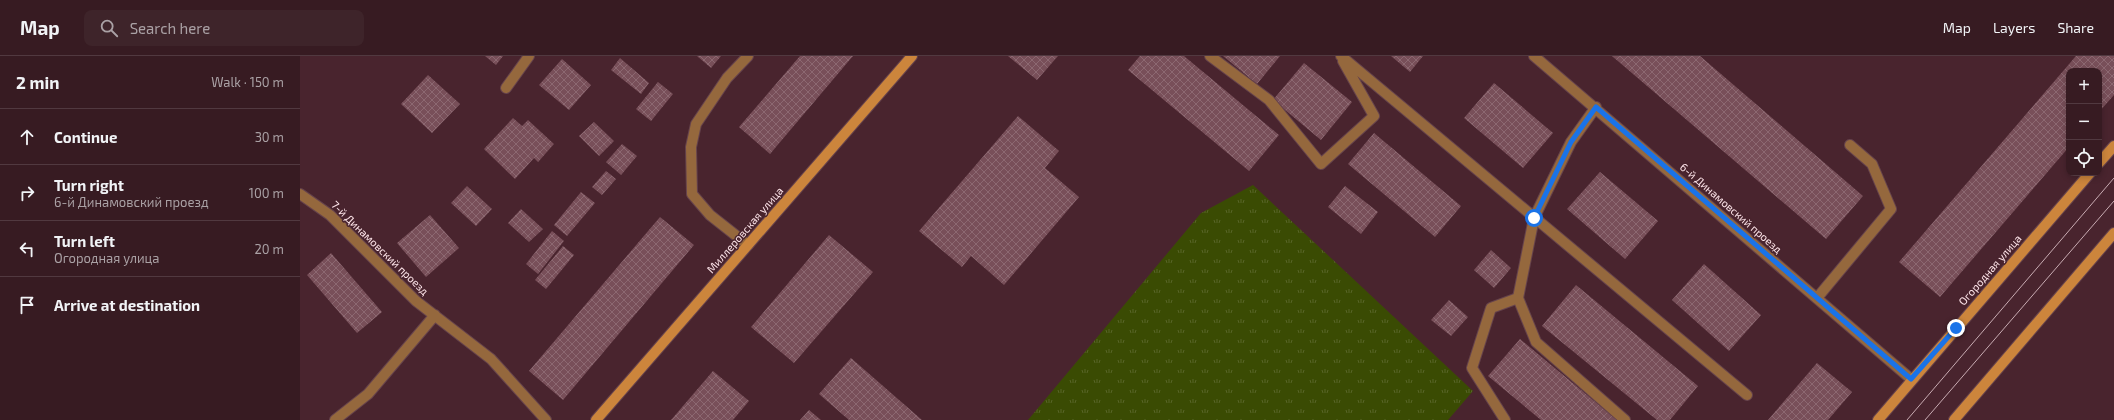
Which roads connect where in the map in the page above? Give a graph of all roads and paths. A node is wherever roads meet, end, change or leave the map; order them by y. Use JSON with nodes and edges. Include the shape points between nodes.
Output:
{"nodes":[{"id":1,"x":529,"y":56,"type":"edge"},
{"id":2,"x":748,"y":56,"type":"edge"},
{"id":3,"x":912,"y":56,"type":"edge"},
{"id":4,"x":1210,"y":56,"type":"edge"},
{"id":5,"x":1341,"y":56,"type":"edge"},
{"id":6,"x":1534,"y":56,"type":"edge"},
{"id":7,"x":506,"y":88,"type":"dead end"},
{"id":8,"x":1596,"y":107,"type":"junction"},
{"id":9,"x":1850,"y":145,"type":"dead end"},
{"id":10,"x":2114,"y":146,"type":"edge"},
{"id":11,"x":2102,"y":160,"type":"edge"},
{"id":12,"x":2087,"y":176,"type":"edge"},
{"id":13,"x":300,"y":194,"type":"edge"},
{"id":14,"x":1534,"y":218,"type":"junction"},
{"id":15,"x":2114,"y":233,"type":"edge"},
{"id":16,"x":748,"y":245,"type":"junction"},
{"id":17,"x":1518,"y":298,"type":"junction"},
{"id":18,"x":1817,"y":298,"type":"junction"},
{"id":19,"x":435,"y":315,"type":"junction"},
{"id":20,"x":1911,"y":379,"type":"junction"},
{"id":21,"x":1747,"y":395,"type":"dead end"},
{"id":22,"x":1957,"y":419,"type":"edge"},
{"id":23,"x":335,"y":420,"type":"edge"},
{"id":24,"x":546,"y":420,"type":"edge"},
{"id":25,"x":596,"y":420,"type":"edge"},
{"id":26,"x":1506,"y":420,"type":"edge"},
{"id":27,"x":1625,"y":420,"type":"edge"},
{"id":28,"x":1878,"y":420,"type":"edge"}],
"edges":[{"from":1,"to":7,"type":"street"},
{"from":2,"to":16,"type":"street","via":[[728,78],[696,124],[691,147],[692,194],[710,215]]},
{"from":3,"to":16,"type":"street","name":"Миллеровская улица"},
{"from":4,"to":5,"type":"street","via":[[1269,100],[1321,164],[1374,116]]},
{"from":5,"to":14,"type":"street"},
{"from":6,"to":8,"type":"street","name":"6-й Динамовский проезд"},
{"from":8,"to":14,"type":"street","via":[[1571,142]]},
{"from":8,"to":18,"type":"street","name":"6-й Динамовский проезд"},
{"from":9,"to":18,"type":"street","via":[[1872,164],[1891,209]]},
{"from":10,"to":11,"type":"street"},
{"from":12,"to":20,"type":"street","name":"Огородная улица"},
{"from":13,"to":19,"type":"street","name":"7-й Динамовский проезд","via":[[330,215],[416,302]]},
{"from":14,"to":17,"type":"street"},
{"from":14,"to":21,"type":"street"},
{"from":15,"to":22,"type":"street"},
{"from":16,"to":25,"type":"street","name":"Миллеровская улица"},
{"from":17,"to":26,"type":"street","via":[[1491,308],[1472,368]]},
{"from":17,"to":27,"type":"street","via":[[1536,342]]},
{"from":18,"to":20,"type":"street","name":"6-й Динамовский проезд"},
{"from":19,"to":23,"type":"street","via":[[368,394]]},
{"from":19,"to":24,"type":"street","name":"7-й Динамовский проезд","via":[[492,359]]},
{"from":20,"to":28,"type":"street","name":"Огородная улица"}]}
